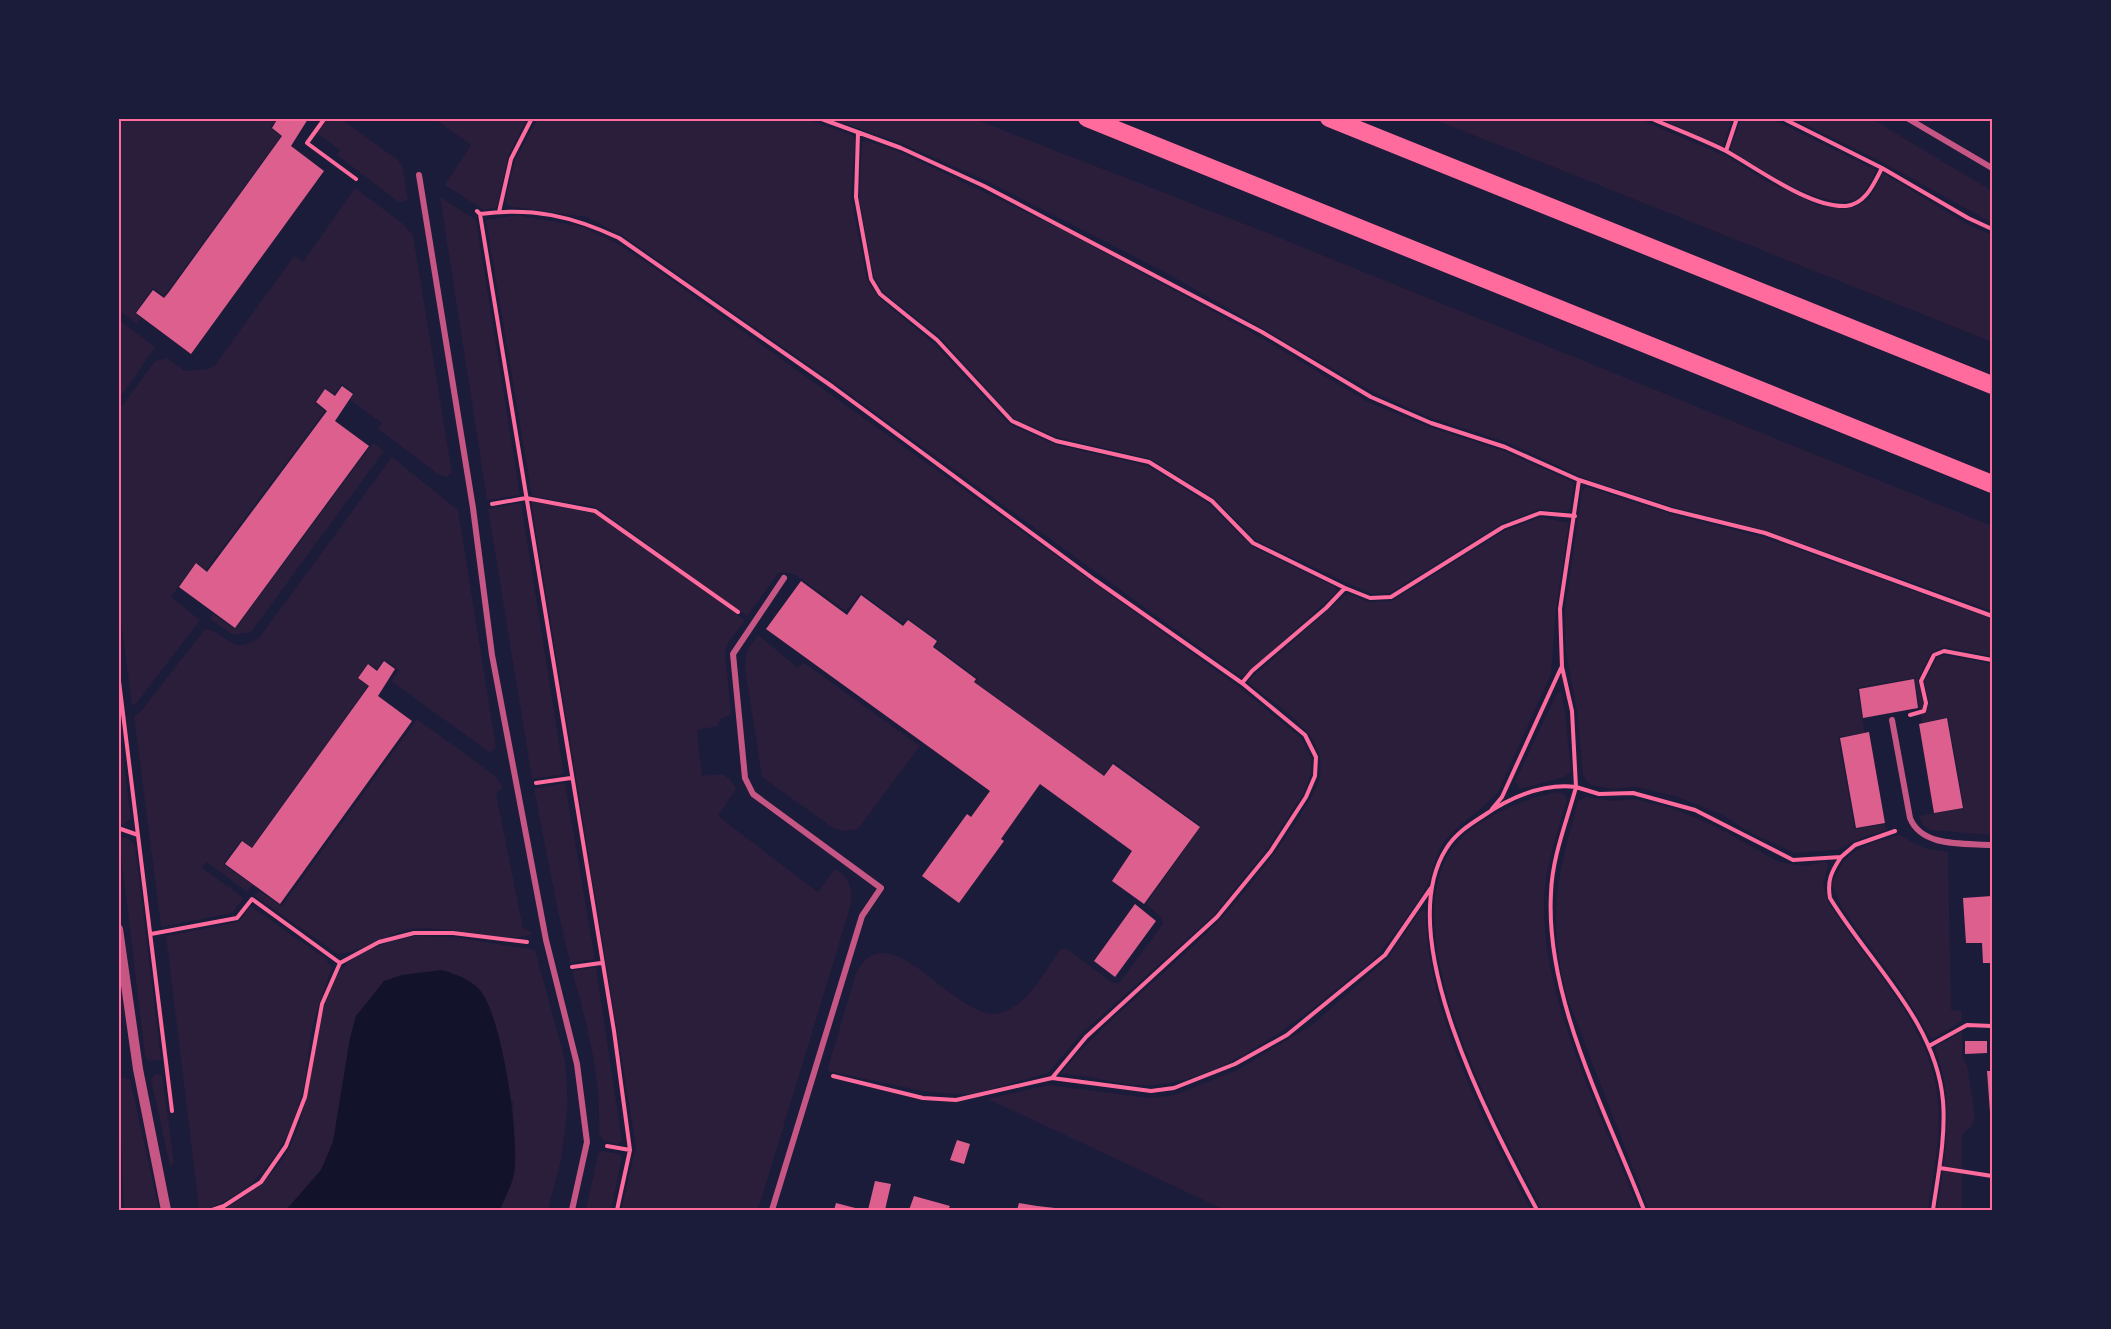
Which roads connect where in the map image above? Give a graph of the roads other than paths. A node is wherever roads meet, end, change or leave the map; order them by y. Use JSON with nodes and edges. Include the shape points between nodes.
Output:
{"nodes":[{"id":1,"x":1087,"y":118,"type":"edge"},
{"id":2,"x":1329,"y":118,"type":"edge"},
{"id":3,"x":1907,"y":118,"type":"edge"},
{"id":4,"x":1992,"y":168,"type":"edge"},
{"id":5,"x":419,"y":175,"type":"dead end"},
{"id":6,"x":1992,"y":385,"type":"edge"},
{"id":7,"x":1992,"y":484,"type":"edge"},
{"id":8,"x":784,"y":578,"type":"dead end"},
{"id":9,"x":1893,"y":720,"type":"road end"},
{"id":10,"x":1992,"y":845,"type":"edge"},
{"id":11,"x":118,"y":929,"type":"edge"},
{"id":12,"x":166,"y":1210,"type":"edge"},
{"id":13,"x":572,"y":1210,"type":"edge"},
{"id":14,"x":772,"y":1210,"type":"edge"}],
"edges":[{"from":1,"to":7,"type":"highway"},
{"from":2,"to":6,"type":"highway"},
{"from":3,"to":4,"type":"street"},
{"from":5,"to":13,"type":"street","via":[[473,508],[492,655],[546,940],[577,1064],[586,1142]]},
{"from":8,"to":14,"type":"street","via":[[733,654],[745,778],[753,794],[881,888],[862,916]]},
{"from":9,"to":10,"type":"street","via":[[1913,826],[1924,837]]},
{"from":11,"to":12,"type":"street","via":[[138,1069]]}]}
